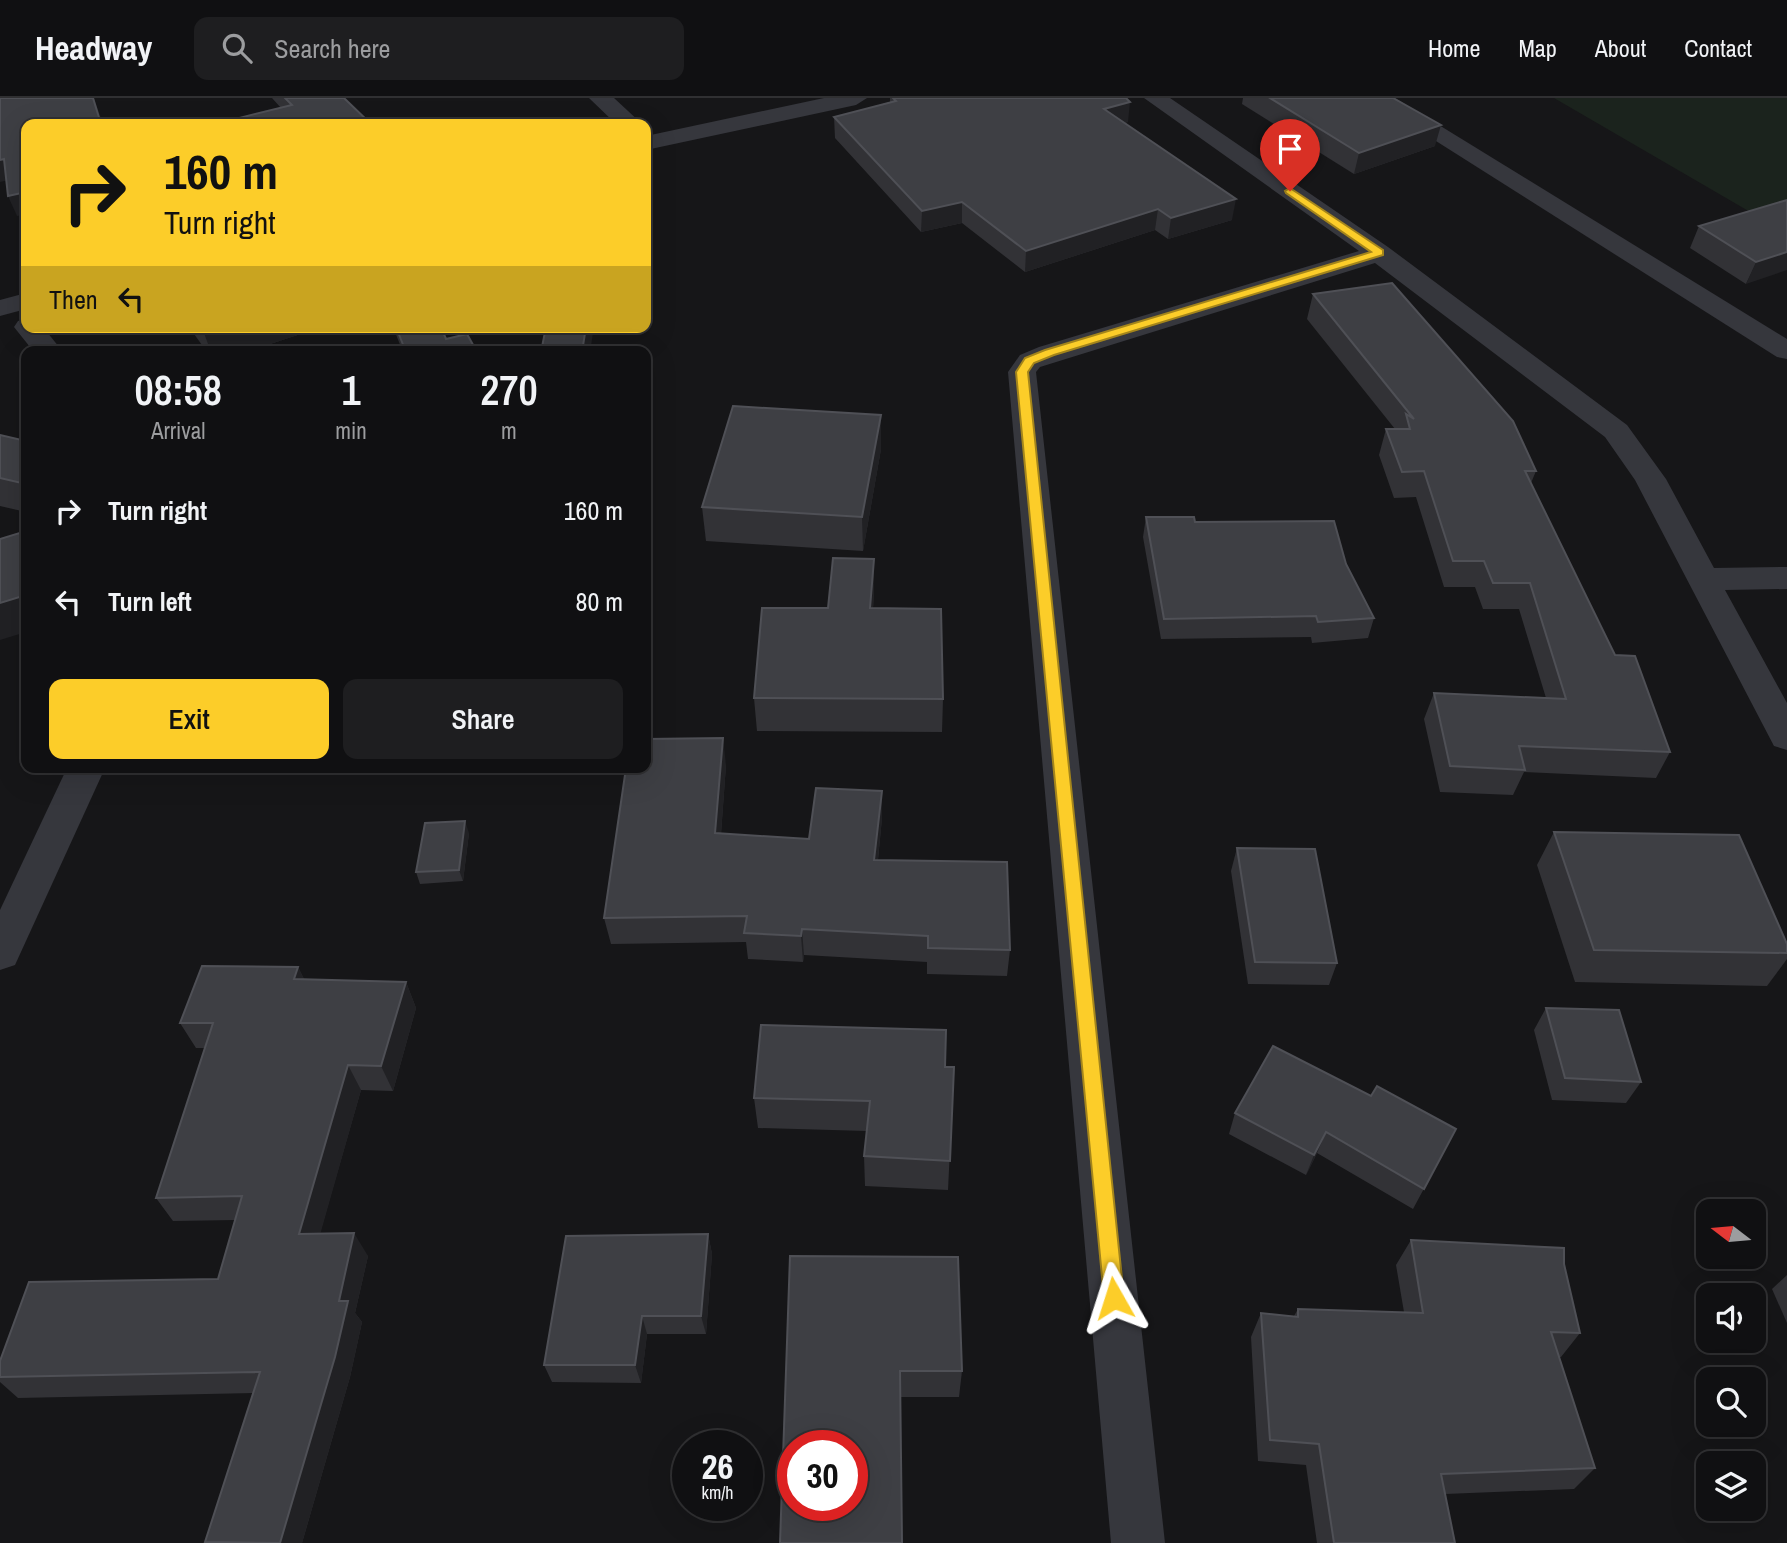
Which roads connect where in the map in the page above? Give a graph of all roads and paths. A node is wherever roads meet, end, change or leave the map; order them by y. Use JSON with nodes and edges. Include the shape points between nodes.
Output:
{"nodes":[{"id":1,"x":600,"y":98,"type":"edge"},
{"id":2,"x":856,"y":98,"type":"edge"},
{"id":3,"x":1155,"y":98,"type":"edge"},
{"id":4,"x":1380,"y":98,"type":"edge"},
{"id":5,"x":624,"y":119,"type":"edge"},
{"id":6,"x":651,"y":140,"type":"edge"},
{"id":7,"x":1380,"y":253,"type":"junction"},
{"id":8,"x":1787,"y":321,"type":"edge"},
{"id":9,"x":1756,"y":332,"type":"junction"},
{"id":10,"x":1787,"y":351,"type":"edge"},
{"id":11,"x":1787,"y":578,"type":"edge"},
{"id":12,"x":1704,"y":579,"type":"junction"},
{"id":13,"x":1787,"y":737,"type":"edge"},
{"id":14,"x":83,"y":773,"type":"edge"},
{"id":15,"x":13,"y":898,"type":"edge"},
{"id":16,"x":0,"y":953,"type":"edge"},
{"id":17,"x":1139,"y":1543,"type":"edge"}],
"edges":[{"from":1,"to":5,"type":"street"},
{"from":2,"to":6,"type":"street"},
{"from":3,"to":7,"type":"street"},
{"from":4,"to":9,"type":"street"},
{"from":7,"to":12,"type":"street","via":[[1616,431],[1650,479]]},
{"from":7,"to":17,"type":"street","via":[[1049,353],[1030,361],[1022,372]]},
{"from":8,"to":9,"type":"street"},
{"from":9,"to":10,"type":"street"},
{"from":11,"to":12,"type":"street"},
{"from":12,"to":13,"type":"street"},
{"from":14,"to":15,"type":"street"},
{"from":15,"to":16,"type":"street"}]}
